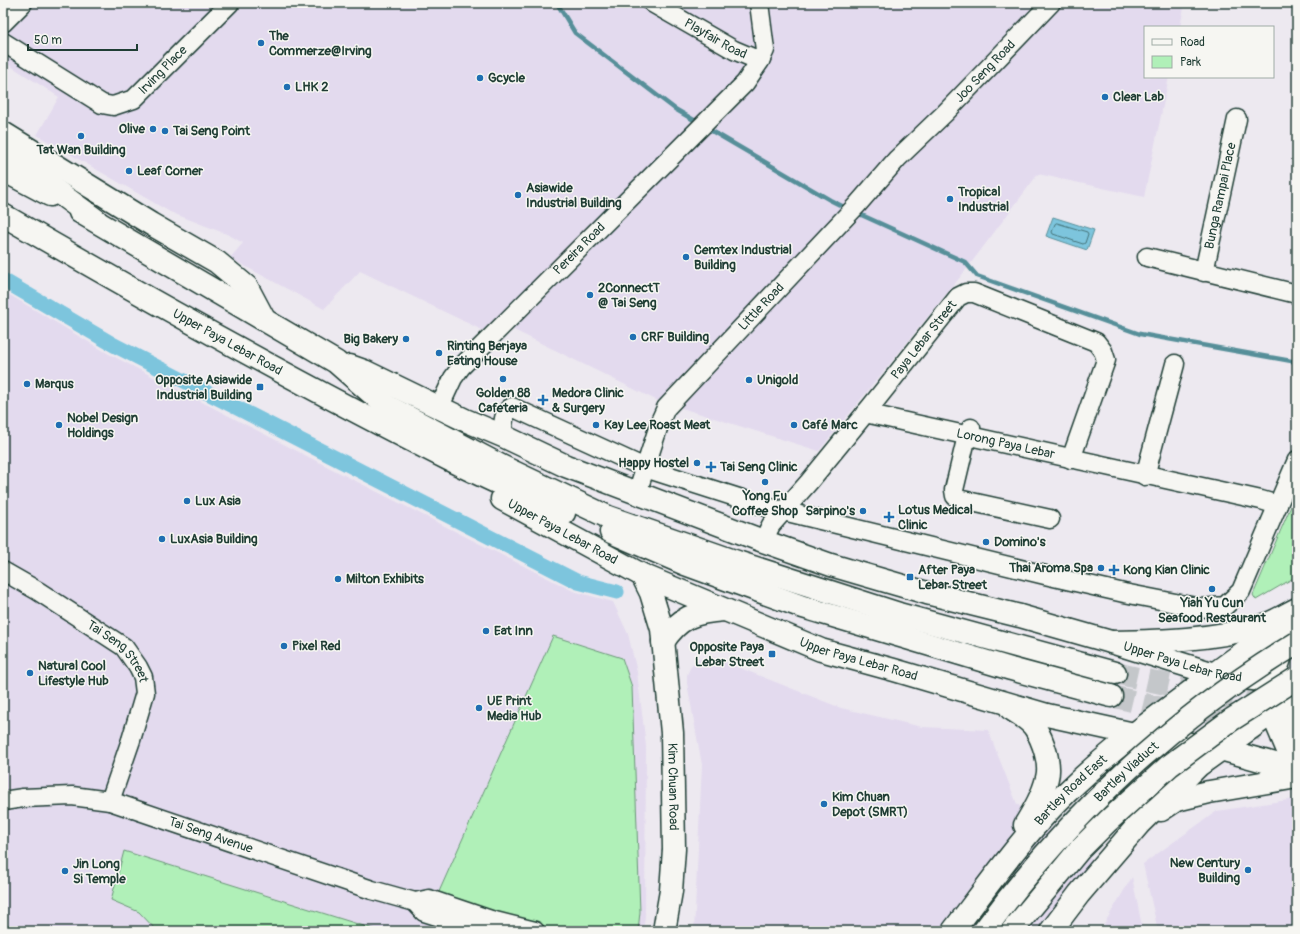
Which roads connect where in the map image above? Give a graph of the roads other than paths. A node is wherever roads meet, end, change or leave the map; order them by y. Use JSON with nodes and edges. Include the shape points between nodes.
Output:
{"nodes":[{"id":1,"x":23,"y":3,"type":"edge"},
{"id":2,"x":230,"y":3,"type":"edge"},
{"id":3,"x":652,"y":3,"type":"edge"},
{"id":4,"x":759,"y":3,"type":"edge"},
{"id":5,"x":1051,"y":3,"type":"edge"},
{"id":6,"x":3,"y":23,"type":"edge"},
{"id":7,"x":3,"y":42,"type":"edge"},
{"id":8,"x":760,"y":61,"type":"junction"},
{"id":9,"x":1237,"y":119,"type":"dead end"},
{"id":10,"x":3,"y":133,"type":"edge"},
{"id":11,"x":918,"y":139,"type":"joint"},
{"id":12,"x":3,"y":152,"type":"edge"},
{"id":13,"x":3,"y":170,"type":"edge"},
{"id":14,"x":3,"y":214,"type":"edge"},
{"id":15,"x":96,"y":220,"type":"junction"},
{"id":16,"x":1147,"y":257,"type":"dead end"},
{"id":17,"x":1204,"y":272,"type":"junction"},
{"id":18,"x":1297,"y":294,"type":"edge"},
{"id":19,"x":264,"y":320,"type":"junction"},
{"id":20,"x":336,"y":362,"type":"junction"},
{"id":21,"x":1175,"y":364,"type":"dead end"},
{"id":22,"x":439,"y":408,"type":"junction"},
{"id":23,"x":865,"y":413,"type":"junction"},
{"id":24,"x":970,"y":432,"type":"junction"},
{"id":25,"x":503,"y":436,"type":"junction"},
{"id":26,"x":1071,"y":459,"type":"junction"},
{"id":27,"x":1297,"y":460,"type":"edge"},
{"id":28,"x":455,"y":463,"type":"junction"},
{"id":29,"x":645,"y":468,"type":"junction"},
{"id":30,"x":1145,"y":476,"type":"junction"},
{"id":31,"x":637,"y":493,"type":"junction"},
{"id":32,"x":1278,"y":505,"type":"junction"},
{"id":33,"x":784,"y":511,"type":"junction"},
{"id":34,"x":1050,"y":519,"type":"dead end"},
{"id":35,"x":763,"y":541,"type":"junction"},
{"id":36,"x":3,"y":571,"type":"edge"},
{"id":37,"x":642,"y":575,"type":"junction"},
{"id":38,"x":1297,"y":609,"type":"edge"},
{"id":39,"x":724,"y":610,"type":"junction"},
{"id":40,"x":1297,"y":614,"type":"edge"},
{"id":41,"x":1297,"y":626,"type":"edge"},
{"id":42,"x":663,"y":642,"type":"junction"},
{"id":43,"x":1111,"y":642,"type":"junction"},
{"id":44,"x":1297,"y":643,"type":"edge"},
{"id":45,"x":1116,"y":673,"type":"tunnel mouth"},
{"id":46,"x":1214,"y":674,"type":"junction"},
{"id":47,"x":1297,"y":678,"type":"edge"},
{"id":48,"x":1272,"y":682,"type":"junction"},
{"id":49,"x":1297,"y":685,"type":"edge"},
{"id":50,"x":1297,"y":695,"type":"edge"},
{"id":51,"x":980,"y":696,"type":"junction"},
{"id":52,"x":1111,"y":696,"type":"tunnel mouth"},
{"id":53,"x":1272,"y":713,"type":"junction"},
{"id":54,"x":1297,"y":714,"type":"edge"},
{"id":55,"x":1134,"y":734,"type":"junction"},
{"id":56,"x":1297,"y":744,"type":"edge"},
{"id":57,"x":1220,"y":749,"type":"junction"},
{"id":58,"x":1297,"y":761,"type":"edge"},
{"id":59,"x":1297,"y":770,"type":"edge"},
{"id":60,"x":1297,"y":777,"type":"edge"},
{"id":61,"x":3,"y":801,"type":"edge"},
{"id":62,"x":110,"y":801,"type":"junction"},
{"id":63,"x":1139,"y":824,"type":"junction"},
{"id":64,"x":1002,"y":866,"type":"junction"},
{"id":65,"x":415,"y":902,"type":"junction"},
{"id":66,"x":484,"y":931,"type":"edge"},
{"id":67,"x":535,"y":931,"type":"edge"},
{"id":68,"x":664,"y":931,"type":"edge"},
{"id":69,"x":953,"y":931,"type":"edge"},
{"id":70,"x":984,"y":931,"type":"edge"},
{"id":71,"x":1012,"y":931,"type":"edge"},
{"id":72,"x":1051,"y":931,"type":"edge"}],
"edges":[{"from":1,"to":6,"type":"street"},
{"from":2,"to":7,"type":"street","name":"Irving Place","via":[[134,99],[113,106],[102,104]]},
{"from":3,"to":8,"type":"street","name":"Playfair Road","via":[[734,50]]},
{"from":4,"to":8,"type":"street","via":[[765,50]]},
{"from":5,"to":11,"type":"street","name":"Joo Seng Road"},
{"from":8,"to":22,"type":"street","name":"Pereira Road","via":[[745,83],[461,367]]},
{"from":9,"to":17,"type":"street","name":"Bunga Rampai Place"},
{"from":10,"to":19,"type":"main road","via":[[217,262],[247,287]]},
{"from":11,"to":29,"type":"street","name":"Little Road","via":[[666,408]]},
{"from":12,"to":15,"type":"main road"},
{"from":13,"to":15,"type":"main road","name":"Upper Paya Lebar Road"},
{"from":14,"to":28,"type":"main road","name":"Upper Paya Lebar Road","via":[[278,369]]},
{"from":15,"to":19,"type":"main road","name":"Upper Paya Lebar Road"},
{"from":16,"to":17,"type":"street"},
{"from":17,"to":18,"type":"street"},
{"from":19,"to":20,"type":"main road","name":"Upper Paya Lebar Road"},
{"from":20,"to":22,"type":"main road","name":"Upper Paya Lebar Road","via":[[364,371]]},
{"from":20,"to":45,"type":"main road","name":"Upper Paya Lebar Road","via":[[386,405],[502,467],[608,517],[899,614]]},
{"from":21,"to":30,"type":"street"},
{"from":22,"to":25,"type":"main road","name":"Upper Paya Lebar Road"},
{"from":23,"to":24,"type":"street","name":"Lorong Paya Lebar"},
{"from":23,"to":26,"type":"street","name":"Paya Lebar Street","via":[[958,297],[974,293],[1096,342],[1103,351],[1106,360]]},
{"from":23,"to":33,"type":"street","name":"Paya Lebar Street"},
{"from":24,"to":26,"type":"street","name":"Lorong Paya Lebar"},
{"from":24,"to":34,"type":"street","via":[[954,496]]},
{"from":25,"to":29,"type":"street","via":[[505,417],[512,407]]},
{"from":25,"to":31,"type":"main road","name":"Upper Paya Lebar Road","via":[[566,466]]},
{"from":26,"to":30,"type":"street","name":"Lorong Paya Lebar"},
{"from":27,"to":32,"type":"street"},
{"from":28,"to":37,"type":"main road","name":"Upper Paya Lebar Road","via":[[467,477],[492,494]]},
{"from":28,"to":52,"type":"main road","name":"Upper Paya Lebar Road","via":[[685,564],[803,607],[1010,670]]},
{"from":29,"to":31,"type":"street","name":"Little Road"},
{"from":29,"to":33,"type":"street"},
{"from":30,"to":32,"type":"street","name":"Lorong Paya Lebar"},
{"from":31,"to":35,"type":"main road","name":"Upper Paya Lebar Road"},
{"from":32,"to":33,"type":"street","via":[[1241,591],[1225,606],[1201,608],[1045,575]]},
{"from":33,"to":35,"type":"street","name":"Paya Lebar Street","via":[[771,524]]},
{"from":35,"to":43,"type":"main road","name":"Upper Paya Lebar Road","via":[[831,565],[927,593]]},
{"from":36,"to":62,"type":"street","name":"Tai Seng Street","via":[[124,647],[143,677],[145,693]]},
{"from":37,"to":39,"type":"main road","name":"Upper Paya Lebar Road"},
{"from":37,"to":42,"type":"main road","name":"Kim Chuan Road","via":[[657,612]]},
{"from":38,"to":43,"type":"main road","via":[[1262,626],[1216,635]]},
{"from":39,"to":42,"type":"main road","via":[[690,616],[670,631]]},
{"from":39,"to":51,"type":"main road","name":"Upper Paya Lebar Road","via":[[821,650]]},
{"from":40,"to":46,"type":"main road","name":"Bartley Road East"},
{"from":41,"to":48,"type":"main road","via":[[1286,641]]},
{"from":42,"to":68,"type":"main road","name":"Kim Chuan Road","via":[[672,733],[674,816],[672,884]]},
{"from":43,"to":46,"type":"main road","name":"Upper Paya Lebar Road"},
{"from":44,"to":70,"type":"main road","name":"Bartley Viaduct","bridge":true,"via":[[1225,690],[1133,764],[1062,835]]},
{"from":46,"to":48,"type":"main road","name":"Upper Paya Lebar Road"},
{"from":46,"to":55,"type":"main road","name":"Bartley Road East"},
{"from":47,"to":71,"type":"main road","name":"Bartley Viaduct","bridge":true,"via":[[1231,720],[1169,766],[1079,850]]},
{"from":48,"to":49,"type":"main road","name":"Upper Paya Lebar Road"},
{"from":48,"to":53,"type":"main road"},
{"from":50,"to":53,"type":"main road"},
{"from":51,"to":55,"type":"main road","name":"Upper Paya Lebar Road","via":[[1047,715]]},
{"from":51,"to":64,"type":"main road","via":[[1022,715],[1035,727],[1048,763],[1048,777],[1037,805]]},
{"from":53,"to":57,"type":"main road"},
{"from":53,"to":58,"type":"main road","via":[[1289,753]]},
{"from":54,"to":56,"type":"main road","via":[[1289,723],[1287,730]]},
{"from":55,"to":57,"type":"main road","name":"Upper Paya Lebar Road"},
{"from":55,"to":64,"type":"main road","name":"Bartley Road East","via":[[1067,792]]},
{"from":57,"to":59,"type":"main road","name":"Upper Paya Lebar Road"},
{"from":57,"to":63,"type":"main road","via":[[1199,765]]},
{"from":60,"to":63,"type":"main road","via":[[1176,800]]},
{"from":61,"to":62,"type":"street","name":"Tai Seng Avenue","via":[[72,796]]},
{"from":62,"to":65,"type":"street","name":"Tai Seng Avenue","via":[[372,890]]},
{"from":63,"to":72,"type":"main road"},
{"from":64,"to":69,"type":"main road","name":"Bartley Road East"},
{"from":65,"to":66,"type":"street","name":"Tai Seng Avenue","via":[[424,912]]},
{"from":65,"to":67,"type":"street","name":"Tai Seng Avenue","via":[[429,899],[491,920]]}]}
